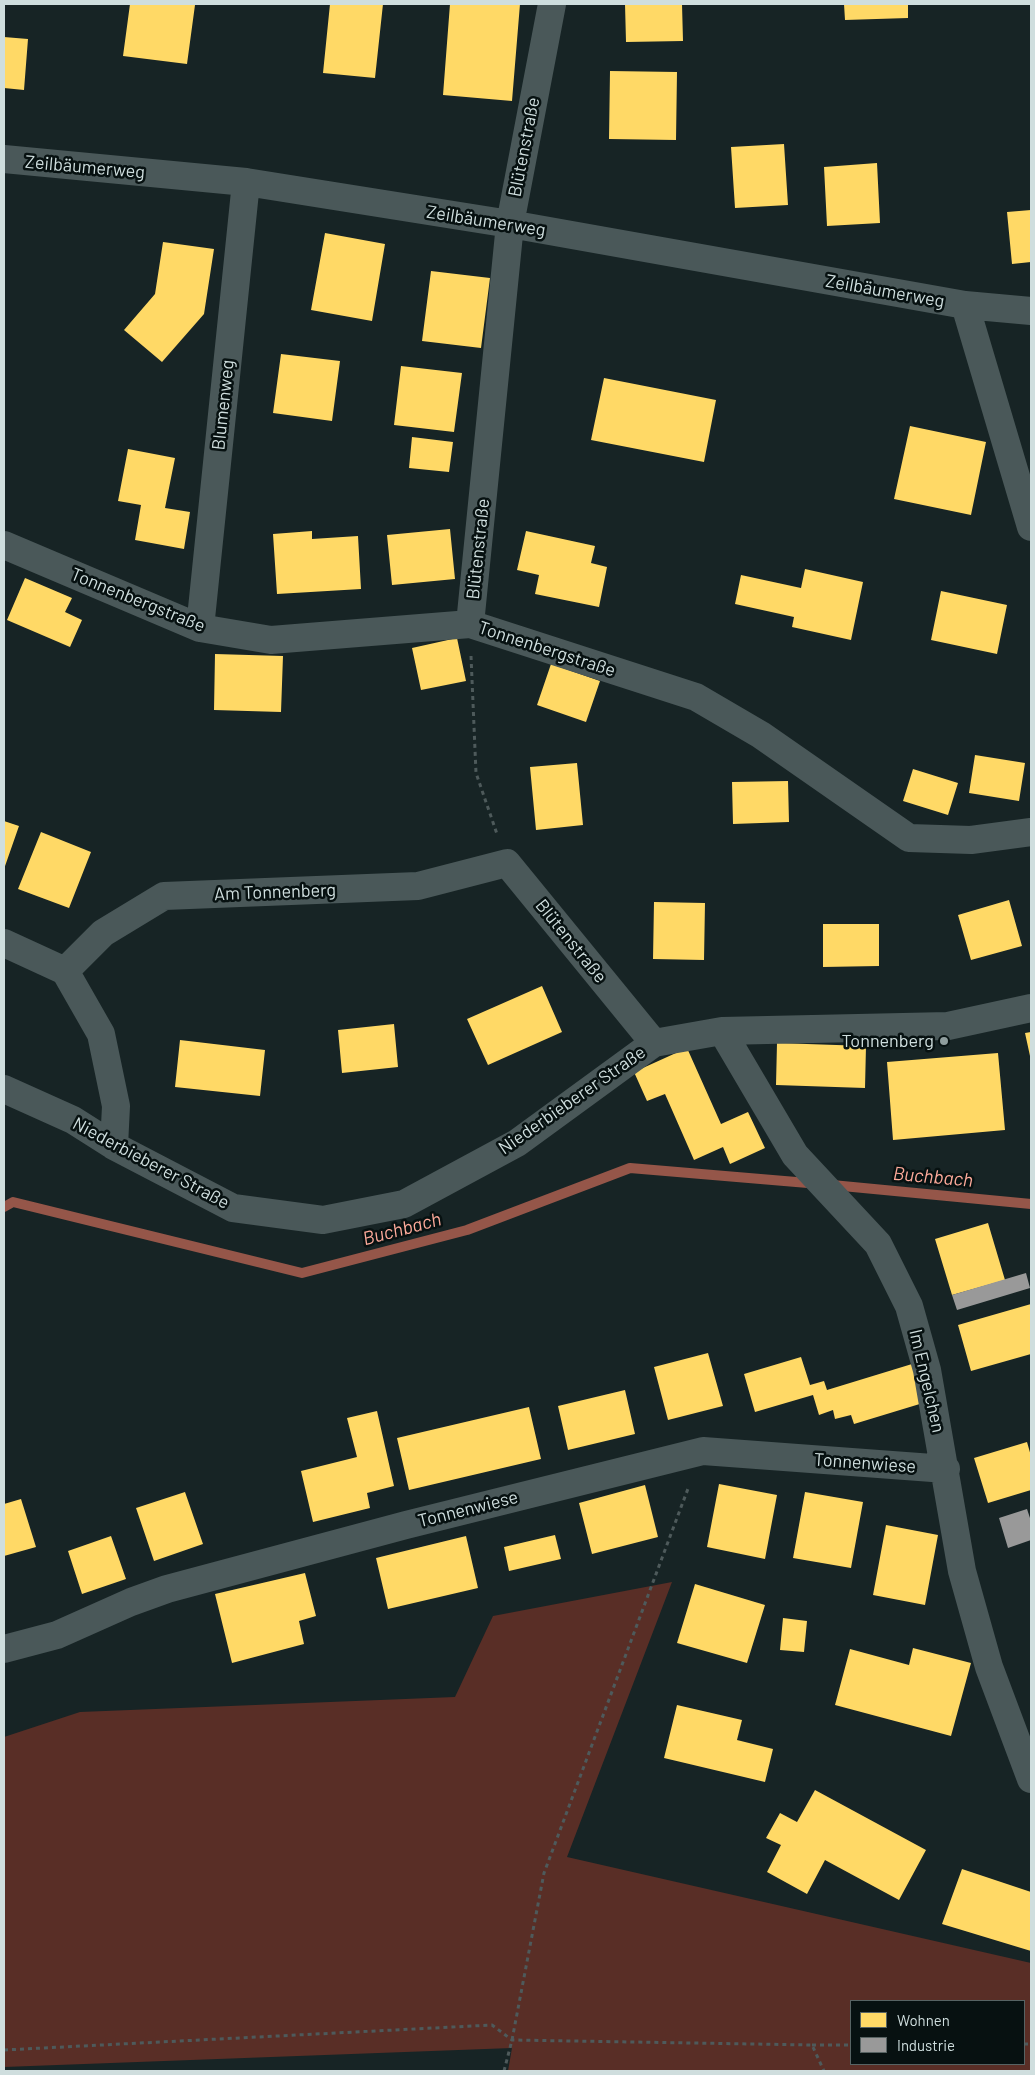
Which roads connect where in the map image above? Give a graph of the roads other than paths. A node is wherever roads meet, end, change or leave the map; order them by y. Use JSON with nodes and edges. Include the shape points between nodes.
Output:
{"nodes":[{"id":1,"x":552,"y":4,"type":"edge"},
{"id":2,"x":4,"y":159,"type":"edge"},
{"id":3,"x":246,"y":182,"type":"junction"},
{"id":4,"x":510,"y":224,"type":"junction"},
{"id":5,"x":965,"y":305,"type":"junction"},
{"id":6,"x":1031,"y":311,"type":"edge"},
{"id":7,"x":1031,"y":527,"type":"edge"},
{"id":8,"x":4,"y":546,"type":"edge"},
{"id":9,"x":470,"y":624,"type":"junction"},
{"id":10,"x":200,"y":628,"type":"junction"},
{"id":11,"x":1031,"y":832,"type":"edge"},
{"id":12,"x":507,"y":863,"type":"joint"},
{"id":13,"x":4,"y":943,"type":"edge"},
{"id":14,"x":65,"y":971,"type":"junction"},
{"id":15,"x":1031,"y":1008,"type":"edge"},
{"id":16,"x":722,"y":1031,"type":"junction"},
{"id":17,"x":654,"y":1043,"type":"junction"},
{"id":18,"x":4,"y":1089,"type":"edge"},
{"id":19,"x":114,"y":1146,"type":"junction"},
{"id":20,"x":946,"y":1469,"type":"junction"},
{"id":21,"x":4,"y":1649,"type":"edge"},
{"id":22,"x":1023,"y":1733,"type":"edge"},
{"id":23,"x":1031,"y":1779,"type":"edge"}],
"edges":[{"from":1,"to":4,"type":"street","name":"Blütenstraße"},
{"from":2,"to":3,"type":"street","name":"Zeilbäumerweg"},
{"from":3,"to":4,"type":"street","name":"Zeilbäumerweg"},
{"from":3,"to":10,"type":"street","name":"Blumenweg"},
{"from":4,"to":5,"type":"street","name":"Zeilbäumerweg"},
{"from":4,"to":9,"type":"street","name":"Blütenstraße"},
{"from":5,"to":6,"type":"street","name":"Zeilbäumerweg"},
{"from":5,"to":7,"type":"street","name":"Zeilbäumerweg"},
{"from":8,"to":10,"type":"street","name":"Tonnenbergstraße"},
{"from":9,"to":10,"type":"street","name":"Tonnenbergstraße","via":[[272,640]]},
{"from":9,"to":11,"type":"street","name":"Tonnenbergstraße","via":[[696,697],[761,735],[909,838],[970,840]]},
{"from":12,"to":14,"type":"street","name":"Am Tonnenberg","via":[[418,886],[164,896],[103,933]]},
{"from":12,"to":17,"type":"street","name":"Blütenstraße"},
{"from":13,"to":14,"type":"street"},
{"from":14,"to":19,"type":"street","via":[[101,1034],[116,1106]]},
{"from":15,"to":16,"type":"street","name":"Niederbieberer Straße","via":[[948,1026]]},
{"from":16,"to":17,"type":"street","name":"Niederbieberer Straße"},
{"from":16,"to":20,"type":"street","name":"Im Engelchen","via":[[795,1155],[878,1244],[909,1306],[927,1370]]},
{"from":17,"to":19,"type":"street","name":"Niederbieberer Straße","via":[[517,1143],[404,1204],[323,1220],[233,1208]]},
{"from":18,"to":19,"type":"street","name":"Niederbieberer Straße","via":[[73,1120]]},
{"from":20,"to":21,"type":"street","name":"Tonnenwiese","via":[[703,1451],[167,1589],[57,1635]]},
{"from":20,"to":22,"type":"street","name":"Im Engelchen","via":[[962,1571],[989,1667]]},
{"from":22,"to":23,"type":"street","name":"Im Engelchen"}]}
